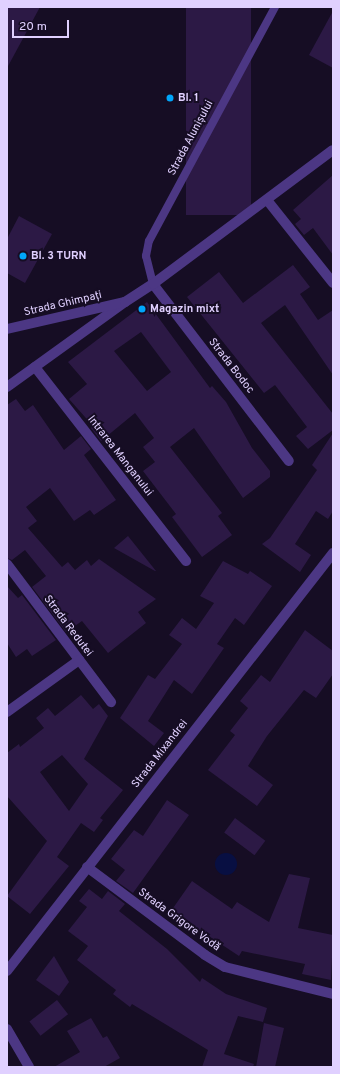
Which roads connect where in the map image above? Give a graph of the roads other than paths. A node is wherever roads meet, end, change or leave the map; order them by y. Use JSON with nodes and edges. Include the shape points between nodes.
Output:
{"nodes":[{"id":1,"x":275,"y":7,"type":"edge"},
{"id":2,"x":333,"y":150,"type":"edge"},
{"id":3,"x":267,"y":200,"type":"junction"},
{"id":4,"x":333,"y":283,"type":"edge"},
{"id":5,"x":153,"y":284,"type":"junction"},
{"id":6,"x":125,"y":302,"type":"junction"},
{"id":7,"x":7,"y":329,"type":"edge"},
{"id":8,"x":35,"y":367,"type":"junction"},
{"id":9,"x":7,"y":387,"type":"edge"},
{"id":10,"x":289,"y":461,"type":"dead end"},
{"id":11,"x":333,"y":553,"type":"edge"},
{"id":12,"x":186,"y":561,"type":"dead end"},
{"id":13,"x":7,"y":564,"type":"edge"},
{"id":14,"x":79,"y":660,"type":"junction"},
{"id":15,"x":112,"y":702,"type":"dead end"},
{"id":16,"x":7,"y":712,"type":"edge"},
{"id":17,"x":87,"y":867,"type":"junction"},
{"id":18,"x":7,"y":971,"type":"edge"},
{"id":19,"x":333,"y":994,"type":"edge"},
{"id":20,"x":7,"y":1029,"type":"edge"},
{"id":21,"x":29,"y":1067,"type":"edge"}],
"edges":[{"from":1,"to":5,"type":"lane","name":"Strada Alunișului","via":[[149,241],[146,256]]},
{"from":2,"to":3,"type":"street"},
{"from":3,"to":4,"type":"street"},
{"from":3,"to":5,"type":"street"},
{"from":5,"to":6,"type":"street"},
{"from":5,"to":10,"type":"street","name":"Strada Bodoc"},
{"from":6,"to":7,"type":"street","name":"Strada Ghimpați"},
{"from":6,"to":8,"type":"street"},
{"from":8,"to":9,"type":"street"},
{"from":8,"to":12,"type":"street","name":"Intrarea Manganului"},
{"from":11,"to":17,"type":"street","name":"Strada Mixandrei"},
{"from":13,"to":14,"type":"street","name":"Strada Redutei"},
{"from":14,"to":15,"type":"street","name":"Strada Redutei"},
{"from":14,"to":16,"type":"street"},
{"from":17,"to":18,"type":"street","name":"Strada Mixandrei"},
{"from":17,"to":19,"type":"street","name":"Strada Grigore Vodă","via":[[224,967]]},
{"from":20,"to":21,"type":"street"}]}
